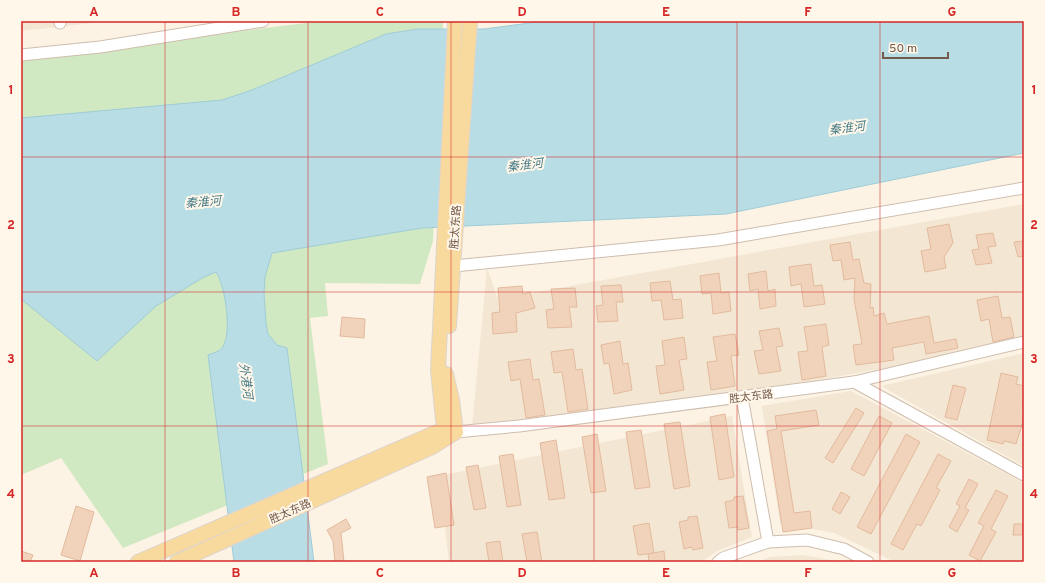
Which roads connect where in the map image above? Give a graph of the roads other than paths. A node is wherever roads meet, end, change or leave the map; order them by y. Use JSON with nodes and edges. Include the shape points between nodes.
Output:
{"nodes":[{"id":1,"x":263,"y":21,"type":"edge"},
{"id":2,"x":455,"y":21,"type":"edge"},
{"id":3,"x":470,"y":21,"type":"edge"},
{"id":4,"x":21,"y":55,"type":"edge"},
{"id":5,"x":1024,"y":188,"type":"edge"},
{"id":6,"x":448,"y":259,"type":"junction"},
{"id":7,"x":1024,"y":342,"type":"edge"},
{"id":8,"x":854,"y":382,"type":"junction"},
{"id":9,"x":742,"y":397,"type":"junction"},
{"id":10,"x":450,"y":431,"type":"junction"},
{"id":11,"x":1024,"y":475,"type":"edge"},
{"id":12,"x":333,"y":485,"type":"junction"},
{"id":13,"x":768,"y":542,"type":"junction"},
{"id":14,"x":183,"y":560,"type":"edge"},
{"id":15,"x":138,"y":562,"type":"edge"},
{"id":16,"x":718,"y":562,"type":"edge"},
{"id":17,"x":868,"y":562,"type":"edge"}],
"edges":[{"from":1,"to":4,"type":"street","via":[[100,47]]},
{"from":2,"to":6,"type":"main road","name":"胜太东路"},
{"from":3,"to":6,"type":"main road","name":"胜太东路"},
{"from":5,"to":6,"type":"street","via":[[718,240]]},
{"from":6,"to":10,"type":"main road","name":"胜太东路","via":[[438,370]]},
{"from":7,"to":8,"type":"street","name":"胜太东路"},
{"from":8,"to":9,"type":"street","name":"胜太东路"},
{"from":8,"to":11,"type":"street"},
{"from":9,"to":10,"type":"street","name":"胜太东路","via":[[519,426]]},
{"from":9,"to":13,"type":"street"},
{"from":10,"to":12,"type":"main road","name":"胜太东路"},
{"from":12,"to":14,"type":"main road","name":"胜太东路"},
{"from":12,"to":15,"type":"main road","name":"胜太东路"},
{"from":13,"to":16,"type":"street"},
{"from":13,"to":17,"type":"street","via":[[807,540],[844,549]]}]}
